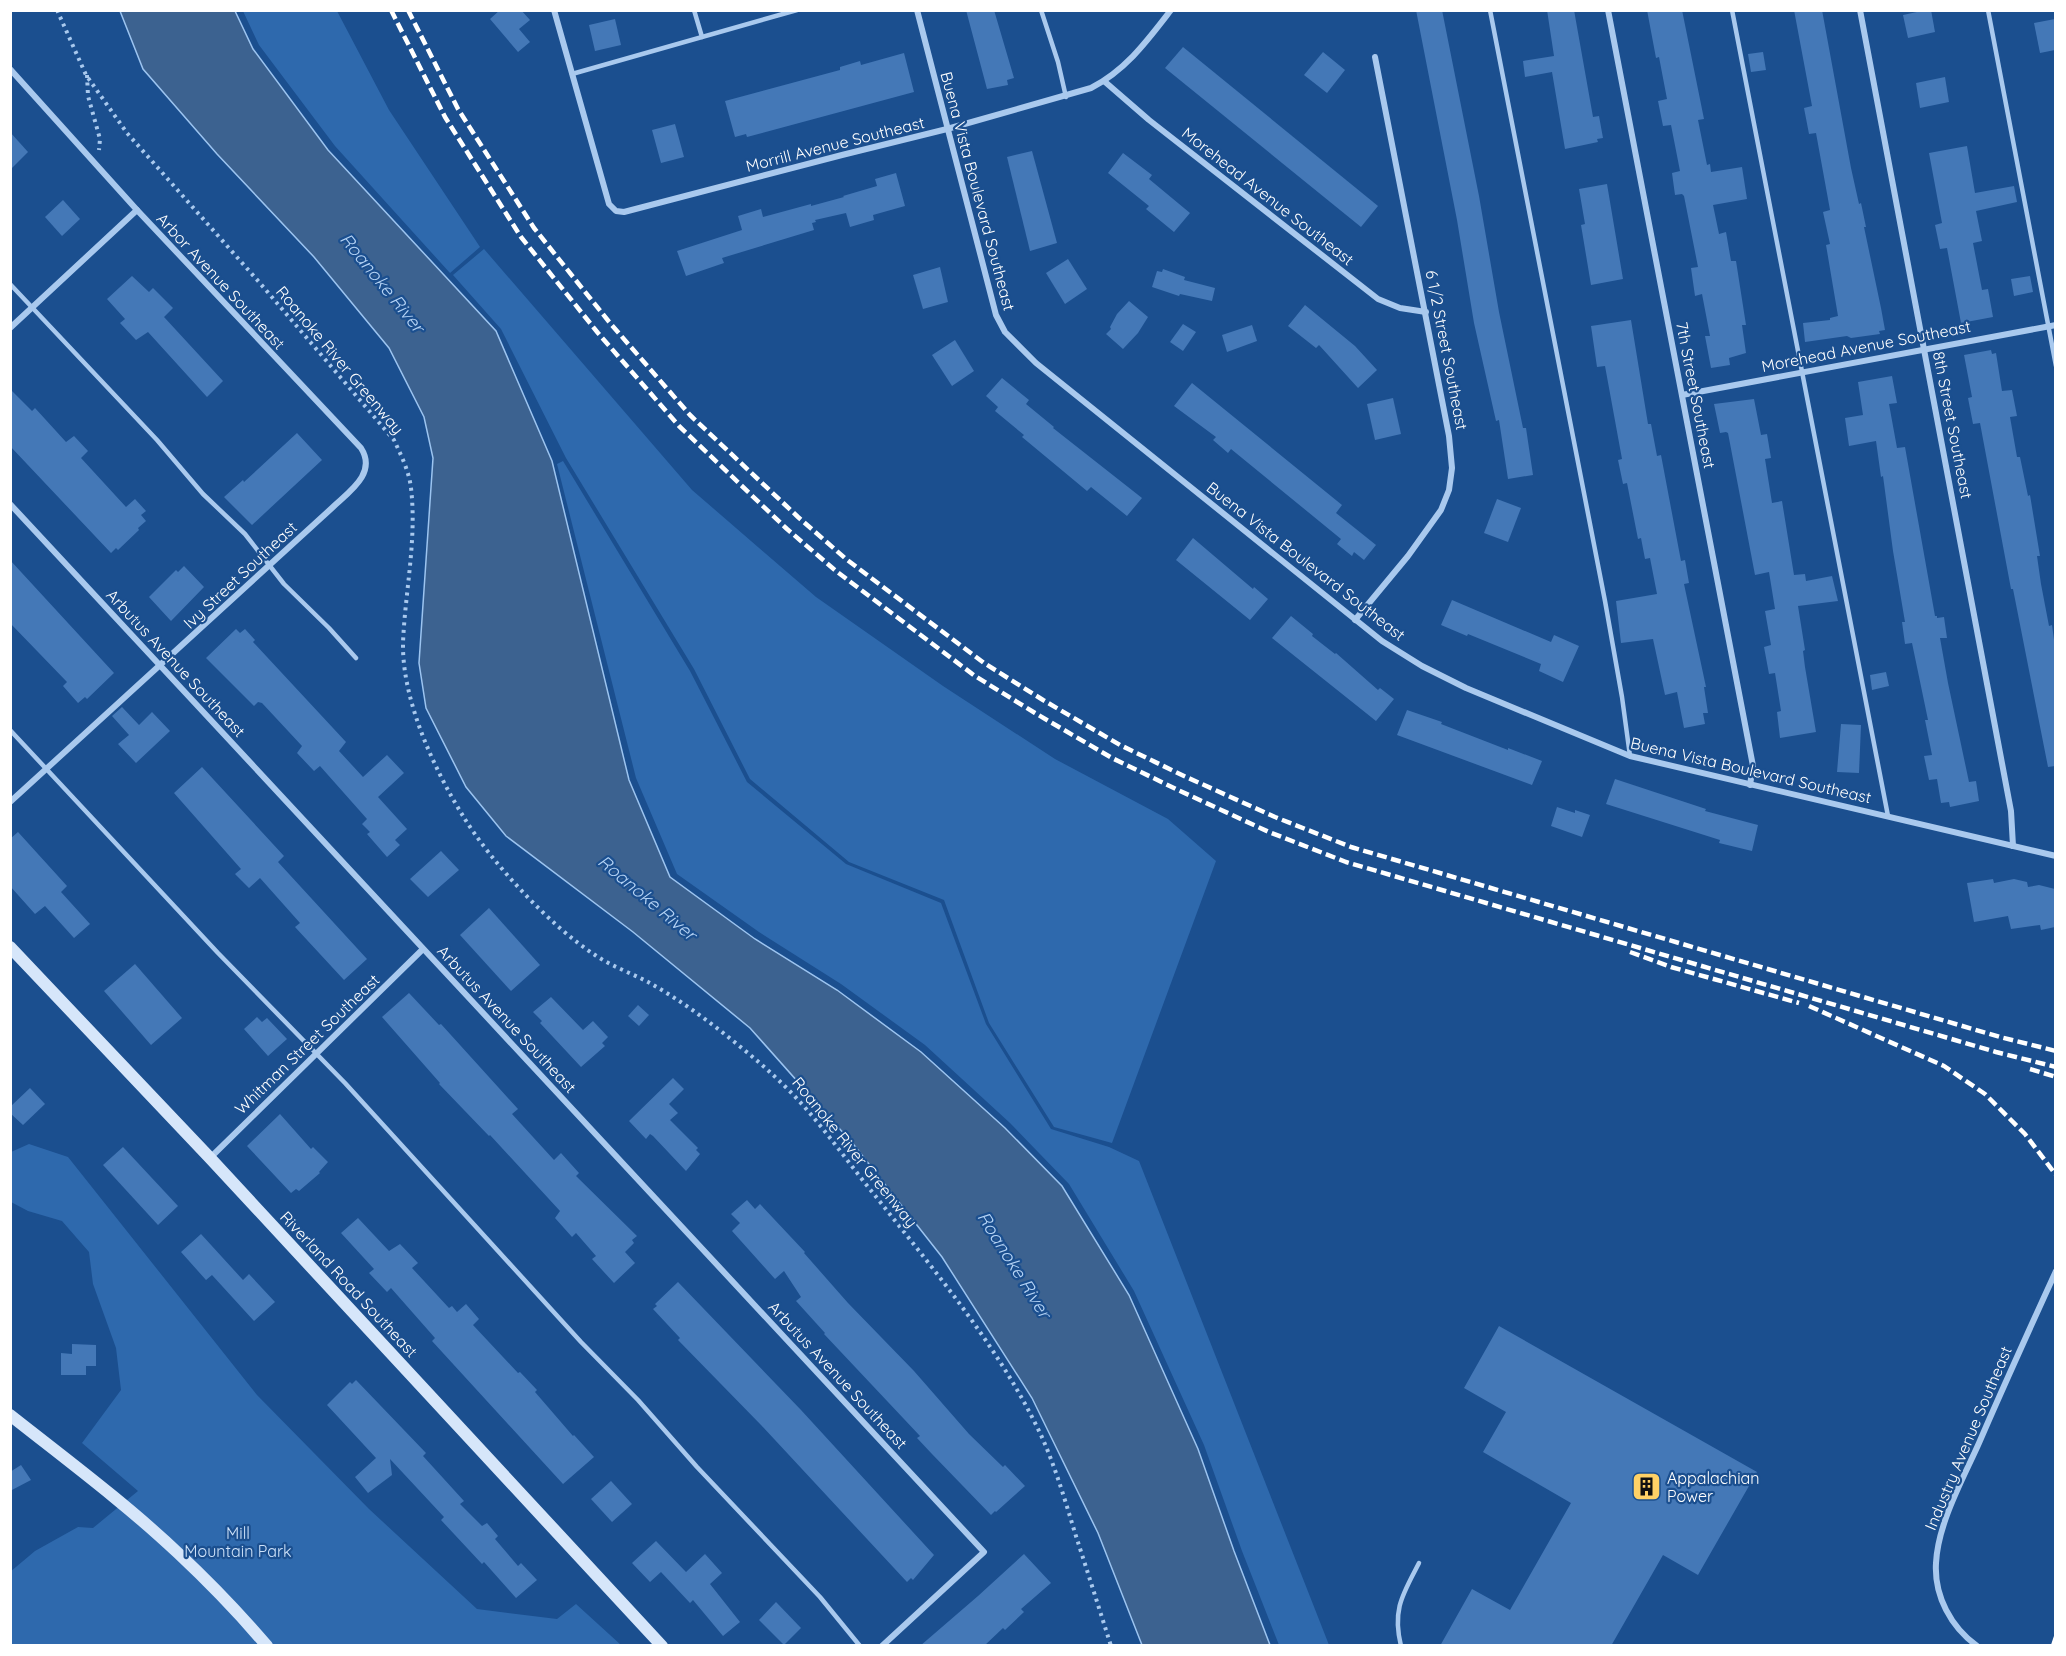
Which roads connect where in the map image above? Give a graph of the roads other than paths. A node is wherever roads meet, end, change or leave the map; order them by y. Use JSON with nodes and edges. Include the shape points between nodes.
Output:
{"nodes":[{"id":1,"x":554,"y":10,"type":"edge"},
{"id":2,"x":694,"y":10,"type":"edge"},
{"id":3,"x":796,"y":10,"type":"edge"},
{"id":4,"x":917,"y":10,"type":"edge"},
{"id":5,"x":1041,"y":10,"type":"edge"},
{"id":6,"x":1171,"y":10,"type":"edge"},
{"id":7,"x":1490,"y":10,"type":"edge"},
{"id":8,"x":1608,"y":10,"type":"edge"},
{"id":9,"x":1732,"y":10,"type":"edge"},
{"id":10,"x":1860,"y":10,"type":"edge"},
{"id":11,"x":1988,"y":10,"type":"edge"},
{"id":12,"x":702,"y":37,"type":"junction"},
{"id":13,"x":1376,"y":57,"type":"dead end"},
{"id":14,"x":10,"y":69,"type":"edge"},
{"id":15,"x":572,"y":74,"type":"junction"},
{"id":16,"x":1104,"y":81,"type":"junction"},
{"id":17,"x":1066,"y":97,"type":"junction"},
{"id":18,"x":947,"y":129,"type":"junction"},
{"id":19,"x":137,"y":210,"type":"junction"},
{"id":20,"x":10,"y":284,"type":"edge"},
{"id":21,"x":32,"y":308,"type":"junction"},
{"id":22,"x":1426,"y":312,"type":"junction"},
{"id":23,"x":2052,"y":325,"type":"edge"},
{"id":24,"x":10,"y":328,"type":"edge"},
{"id":25,"x":1924,"y":349,"type":"junction"},
{"id":26,"x":2055,"y":366,"type":"edge"},
{"id":27,"x":1802,"y":371,"type":"junction"},
{"id":28,"x":1682,"y":395,"type":"junction"},
{"id":29,"x":10,"y":504,"type":"edge"},
{"id":30,"x":327,"y":512,"type":"joint"},
{"id":31,"x":270,"y":566,"type":"junction"},
{"id":32,"x":1355,"y":620,"type":"junction"},
{"id":33,"x":356,"y":658,"type":"dead end"},
{"id":34,"x":160,"y":666,"type":"junction"},
{"id":35,"x":10,"y":730,"type":"edge"},
{"id":36,"x":1630,"y":756,"type":"junction"},
{"id":37,"x":48,"y":769,"type":"junction"},
{"id":38,"x":1750,"y":785,"type":"junction"},
{"id":39,"x":10,"y":802,"type":"edge"},
{"id":40,"x":1888,"y":816,"type":"junction"},
{"id":41,"x":2013,"y":846,"type":"junction"},
{"id":42,"x":2055,"y":856,"type":"edge"},
{"id":43,"x":10,"y":947,"type":"edge"},
{"id":44,"x":423,"y":949,"type":"junction"},
{"id":45,"x":316,"y":1053,"type":"junction"},
{"id":46,"x":210,"y":1158,"type":"junction"},
{"id":47,"x":2055,"y":1271,"type":"edge"},
{"id":48,"x":10,"y":1415,"type":"edge"},
{"id":49,"x":1419,"y":1563,"type":"dead end"},
{"id":50,"x":267,"y":1646,"type":"edge"},
{"id":51,"x":662,"y":1646,"type":"edge"},
{"id":52,"x":860,"y":1646,"type":"edge"},
{"id":53,"x":882,"y":1646,"type":"edge"},
{"id":54,"x":1401,"y":1646,"type":"edge"},
{"id":55,"x":1977,"y":1646,"type":"edge"}],
"edges":[{"from":1,"to":15,"type":"street","name":"Morrill Avenue Southeast"},
{"from":2,"to":12,"type":"lane"},
{"from":3,"to":12,"type":"lane"},
{"from":4,"to":18,"type":"street","name":"Buena Vista Boulevard Southeast"},
{"from":5,"to":17,"type":"lane"},
{"from":6,"to":16,"type":"street","name":"Morrill Avenue Southeast","via":[[1134,57]]},
{"from":7,"to":36,"type":"lane","via":[[1605,601]]},
{"from":8,"to":28,"type":"street","name":"7th Street Southeast"},
{"from":9,"to":27,"type":"lane"},
{"from":10,"to":25,"type":"street","name":"8th Street Southeast"},
{"from":11,"to":23,"type":"lane"},
{"from":12,"to":15,"type":"lane"},
{"from":13,"to":22,"type":"street","name":"6 1/2 Street Southeast"},
{"from":14,"to":19,"type":"street","name":"Arbor Avenue Southeast"},
{"from":15,"to":18,"type":"street","name":"Morrill Avenue Southeast","via":[[609,204],[624,212]]},
{"from":16,"to":17,"type":"street","name":"Morrill Avenue Southeast"},
{"from":16,"to":22,"type":"street","name":"Morehead Avenue Southeast","via":[[1378,299]]},
{"from":17,"to":18,"type":"street","name":"Morrill Avenue Southeast"},
{"from":18,"to":32,"type":"street","name":"Buena Vista Boulevard Southeast","via":[[996,315],[1005,332],[1036,363]]},
{"from":19,"to":21,"type":"street"},
{"from":19,"to":30,"type":"street","name":"Arbor Avenue Southeast","via":[[366,455],[364,476]]},
{"from":20,"to":21,"type":"lane"},
{"from":21,"to":24,"type":"street"},
{"from":21,"to":31,"type":"lane"},
{"from":22,"to":32,"type":"street","name":"6 1/2 Street Southeast","via":[[1449,436],[1449,490],[1441,510]]},
{"from":23,"to":25,"type":"street","name":"Morehead Avenue Southeast"},
{"from":23,"to":26,"type":"lane"},
{"from":25,"to":27,"type":"street","name":"Morehead Avenue Southeast"},
{"from":25,"to":41,"type":"street","name":"8th Street Southeast","via":[[2012,811]]},
{"from":27,"to":28,"type":"street","name":"Morehead Avenue Southeast"},
{"from":27,"to":40,"type":"lane"},
{"from":28,"to":38,"type":"street","name":"7th Street Southeast","via":[[1753,766]]},
{"from":29,"to":34,"type":"street","name":"Arbutus Avenue Southeast"},
{"from":30,"to":31,"type":"street","name":"Ivy Street Southeast"},
{"from":31,"to":33,"type":"lane"},
{"from":31,"to":34,"type":"street","name":"Ivy Street Southeast"},
{"from":32,"to":36,"type":"street","name":"Buena Vista Boulevard Southeast","via":[[1422,666],[1466,688]]},
{"from":34,"to":37,"type":"street","name":"Ivy Street Southeast"},
{"from":34,"to":44,"type":"street","name":"Arbutus Avenue Southeast"},
{"from":35,"to":37,"type":"lane"},
{"from":36,"to":38,"type":"street","name":"Buena Vista Boulevard Southeast"},
{"from":37,"to":39,"type":"street","name":"Ivy Street Southeast"},
{"from":37,"to":45,"type":"lane"},
{"from":38,"to":40,"type":"street","name":"Buena Vista Boulevard Southeast"},
{"from":40,"to":41,"type":"street","name":"Buena Vista Boulevard Southeast"},
{"from":41,"to":42,"type":"street","name":"Buena Vista Boulevard Southeast"},
{"from":43,"to":46,"type":"main road","name":"Riverland Road Southeast"},
{"from":44,"to":45,"type":"street","name":"Whitman Street Southeast"},
{"from":44,"to":53,"type":"street","name":"Arbutus Avenue Southeast","via":[[984,1552]]},
{"from":45,"to":46,"type":"street","name":"Whitman Street Southeast"},
{"from":45,"to":52,"type":"lane","via":[[820,1597]]},
{"from":46,"to":51,"type":"main road","name":"Riverland Road Southeast"},
{"from":47,"to":55,"type":"street","name":"Industry Avenue Southeast","via":[[1957,1491],[1938,1543],[1936,1576],[1944,1608],[1953,1623]]},
{"from":48,"to":50,"type":"main road","via":[[176,1551]]},
{"from":49,"to":54,"type":"lane","via":[[1401,1598],[1397,1616]]}]}
